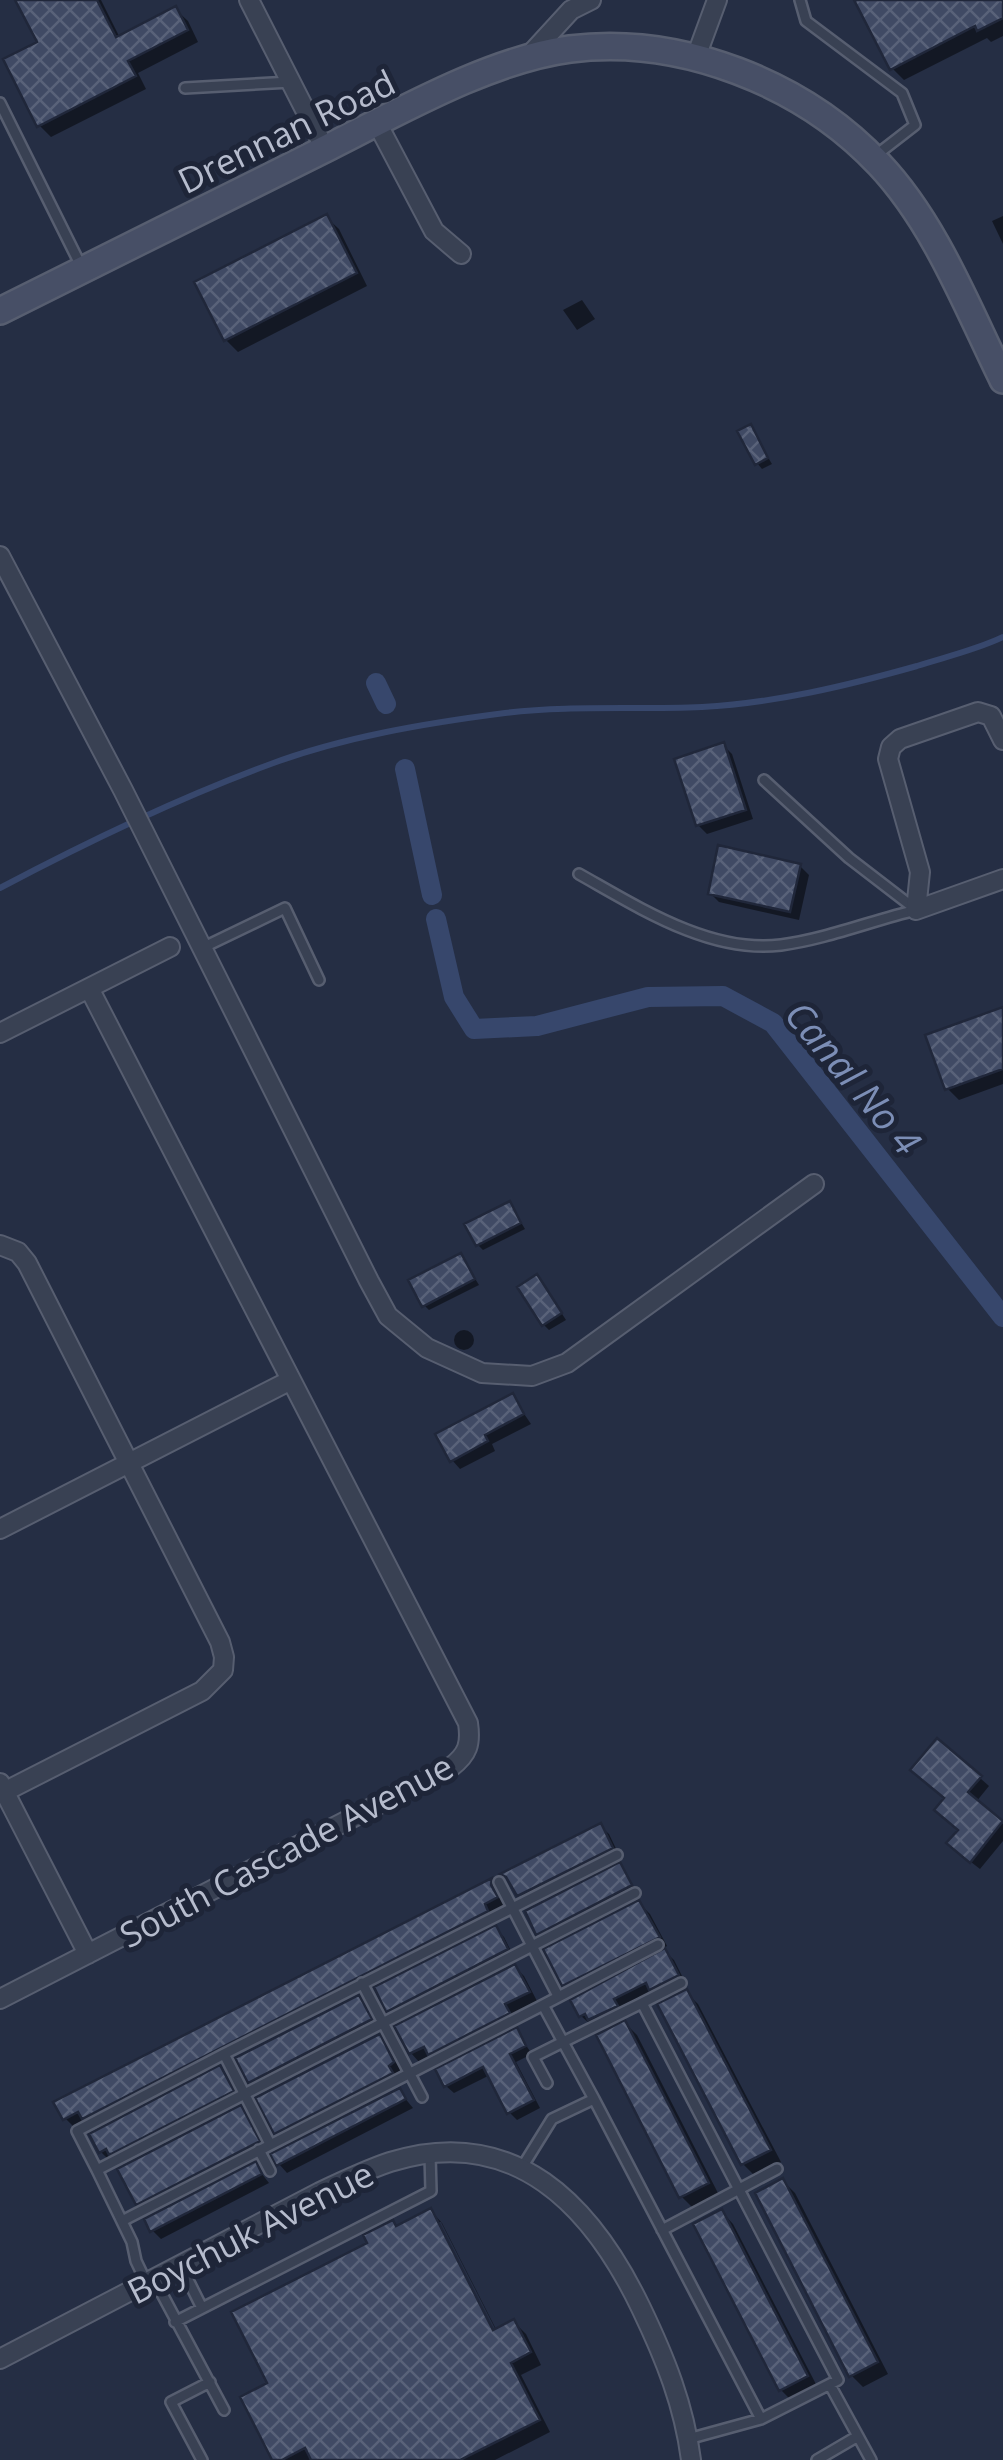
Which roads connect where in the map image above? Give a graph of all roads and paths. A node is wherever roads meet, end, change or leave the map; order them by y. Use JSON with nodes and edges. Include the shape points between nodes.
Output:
{"nodes":[{"id":1,"x":249,"y":0,"type":"edge"},
{"id":2,"x":591,"y":0,"type":"edge"},
{"id":3,"x":717,"y":0,"type":"edge"},
{"id":4,"x":800,"y":0,"type":"edge"},
{"id":5,"x":696,"y":57,"type":"junction"},
{"id":6,"x":527,"y":58,"type":"junction"},
{"id":7,"x":290,"y":82,"type":"junction"},
{"id":8,"x":185,"y":88,"type":"dead end"},
{"id":9,"x":0,"y":103,"type":"edge"},
{"id":10,"x":377,"y":123,"type":"junction"},
{"id":11,"x":325,"y":149,"type":"junction"},
{"id":12,"x":872,"y":158,"type":"junction"},
{"id":13,"x":49,"y":167,"type":"dead end"},
{"id":14,"x":38,"y":175,"type":"junction"},
{"id":15,"x":461,"y":254,"type":"dead end"},
{"id":16,"x":83,"y":270,"type":"junction"},
{"id":17,"x":0,"y":312,"type":"edge"},
{"id":18,"x":1003,"y":380,"type":"edge"},
{"id":19,"x":0,"y":556,"type":"edge"},
{"id":20,"x":1003,"y":740,"type":"edge"},
{"id":21,"x":764,"y":780,"type":"dead end"},
{"id":22,"x":579,"y":874,"type":"dead end"},
{"id":23,"x":1003,"y":879,"type":"edge"},
{"id":24,"x":916,"y":910,"type":"junction"},
{"id":25,"x":170,"y":947,"type":"dead end"},
{"id":26,"x":202,"y":948,"type":"junction"},
{"id":27,"x":319,"y":980,"type":"dead end"},
{"id":28,"x":89,"y":988,"type":"junction"},
{"id":29,"x":0,"y":1033,"type":"edge"},
{"id":30,"x":814,"y":1184,"type":"dead end"},
{"id":31,"x":0,"y":1245,"type":"edge"},
{"id":32,"x":292,"y":1380,"type":"junction"},
{"id":33,"x":128,"y":1463,"type":"junction"},
{"id":34,"x":0,"y":1529,"type":"edge"},
{"id":35,"x":2,"y":1789,"type":"edge"},
{"id":36,"x":617,"y":1854,"type":"dead end"},
{"id":37,"x":499,"y":1882,"type":"dead end"},
{"id":38,"x":635,"y":1893,"type":"dead end"},
{"id":39,"x":512,"y":1907,"type":"junction"},
{"id":40,"x":658,"y":1945,"type":"dead end"},
{"id":41,"x":532,"y":1946,"type":"junction"},
{"id":42,"x":88,"y":1954,"type":"junction"},
{"id":43,"x":680,"y":1983,"type":"dead end"},
{"id":44,"x":362,"y":1984,"type":"junction"},
{"id":45,"x":558,"y":1996,"type":"junction"},
{"id":46,"x":0,"y":1999,"type":"edge"},
{"id":47,"x":642,"y":2003,"type":"junction"},
{"id":48,"x":543,"y":2005,"type":"junction"},
{"id":49,"x":383,"y":2022,"type":"junction"},
{"id":50,"x":563,"y":2042,"type":"junction"},
{"id":51,"x":224,"y":2054,"type":"junction"},
{"id":52,"x":410,"y":2073,"type":"junction"},
{"id":53,"x":547,"y":2083,"type":"dead end"},
{"id":54,"x":244,"y":2094,"type":"junction"},
{"id":55,"x":422,"y":2097,"type":"dead end"},
{"id":56,"x":594,"y":2100,"type":"junction"},
{"id":57,"x":270,"y":2144,"type":"junction"},
{"id":58,"x":259,"y":2150,"type":"junction"},
{"id":59,"x":430,"y":2155,"type":"junction"},
{"id":60,"x":521,"y":2169,"type":"junction"},
{"id":61,"x":777,"y":2169,"type":"dead end"},
{"id":62,"x":98,"y":2170,"type":"junction"},
{"id":63,"x":270,"y":2171,"type":"dead end"},
{"id":64,"x":739,"y":2190,"type":"junction"},
{"id":65,"x":122,"y":2221,"type":"junction"},
{"id":66,"x":662,"y":2230,"type":"junction"},
{"id":67,"x":180,"y":2265,"type":"junction"},
{"id":68,"x":150,"y":2281,"type":"junction"},
{"id":69,"x":202,"y":2308,"type":"junction"},
{"id":70,"x":176,"y":2322,"type":"junction"},
{"id":71,"x":0,"y":2359,"type":"edge"},
{"id":72,"x":210,"y":2382,"type":"junction"},
{"id":73,"x":830,"y":2385,"type":"junction"},
{"id":74,"x":224,"y":2410,"type":"dead end"},
{"id":75,"x":761,"y":2419,"type":"junction"},
{"id":76,"x":858,"y":2436,"type":"junction"},
{"id":77,"x":688,"y":2440,"type":"junction"},
{"id":78,"x":202,"y":2460,"type":"edge"},
{"id":79,"x":691,"y":2460,"type":"edge"},
{"id":80,"x":816,"y":2460,"type":"edge"},
{"id":81,"x":871,"y":2460,"type":"edge"}],
"edges":[{"from":1,"to":7,"type":"street"},
{"from":2,"to":6,"type":"street","name":"Drennan Road","via":[[570,10]]},
{"from":3,"to":5,"type":"street"},
{"from":4,"to":12,"type":"lane","via":[[806,20],[902,93],[915,125]]},
{"from":5,"to":6,"type":"main road","via":[[615,48]]},
{"from":5,"to":12,"type":"main road","via":[[801,102]]},
{"from":6,"to":10,"type":"main road","name":"Drennan Road"},
{"from":7,"to":8,"type":"lane"},
{"from":7,"to":11,"type":"street"},
{"from":9,"to":14,"type":"lane"},
{"from":10,"to":11,"type":"main road","name":"Drennan Road"},
{"from":10,"to":15,"type":"street","via":[[434,232]]},
{"from":11,"to":16,"type":"main road","name":"Drennan Road"},
{"from":12,"to":18,"type":"main road","via":[[923,224]]},
{"from":13,"to":14,"type":"lane"},
{"from":14,"to":16,"type":"lane"},
{"from":16,"to":17,"type":"main road","name":"Drennan Road"},
{"from":19,"to":26,"type":"street"},
{"from":20,"to":24,"type":"street","via":[[991,716],[978,712],[891,747],[888,759],[920,872]]},
{"from":21,"to":24,"type":"lane"},
{"from":22,"to":24,"type":"lane","via":[[643,910],[740,946],[778,946]]},
{"from":23,"to":24,"type":"street"},
{"from":25,"to":28,"type":"street"},
{"from":26,"to":27,"type":"lane","via":[[285,908]]},
{"from":26,"to":30,"type":"street","via":[[388,1316],[426,1348],[482,1374],[532,1376],[566,1363]]},
{"from":28,"to":29,"type":"street"},
{"from":28,"to":32,"type":"street","name":"South Cascade Avenue"},
{"from":31,"to":33,"type":"street","via":[[27,1263]]},
{"from":32,"to":33,"type":"street"},
{"from":32,"to":42,"type":"street","name":"South Cascade Avenue","via":[[468,1723],[469,1748],[451,1768]]},
{"from":33,"to":34,"type":"street"},
{"from":33,"to":35,"type":"street","via":[[220,1642],[223,1670],[202,1691]]},
{"from":35,"to":42,"type":"street"},
{"from":36,"to":39,"type":"lane"},
{"from":37,"to":39,"type":"lane"},
{"from":38,"to":41,"type":"lane"},
{"from":39,"to":41,"type":"lane"},
{"from":39,"to":44,"type":"lane"},
{"from":40,"to":45,"type":"lane"},
{"from":41,"to":45,"type":"lane"},
{"from":41,"to":49,"type":"lane"},
{"from":42,"to":46,"type":"street","name":"South Cascade Avenue"},
{"from":43,"to":47,"type":"lane"},
{"from":44,"to":49,"type":"lane"},
{"from":44,"to":51,"type":"lane"},
{"from":45,"to":48,"type":"lane"},
{"from":47,"to":50,"type":"lane"},
{"from":47,"to":64,"type":"lane"},
{"from":48,"to":50,"type":"lane"},
{"from":48,"to":52,"type":"lane"},
{"from":49,"to":52,"type":"lane"},
{"from":49,"to":54,"type":"lane"},
{"from":50,"to":53,"type":"lane","via":[[533,2057]]},
{"from":50,"to":56,"type":"lane"},
{"from":51,"to":54,"type":"lane"},
{"from":51,"to":62,"type":"lane","via":[[76,2130]]},
{"from":52,"to":55,"type":"lane"},
{"from":52,"to":57,"type":"lane"},
{"from":54,"to":57,"type":"lane"},
{"from":54,"to":62,"type":"lane"},
{"from":56,"to":60,"type":"lane","via":[[552,2119]]},
{"from":56,"to":66,"type":"lane"},
{"from":57,"to":58,"type":"lane"},
{"from":58,"to":63,"type":"lane"},
{"from":58,"to":65,"type":"lane"},
{"from":59,"to":60,"type":"street","name":"Boychuk Avenue","via":[[457,2153]]},
{"from":59,"to":67,"type":"street","name":"Boychuk Avenue","via":[[366,2171]]},
{"from":59,"to":69,"type":"lane","via":[[430,2191]]},
{"from":60,"to":77,"type":"street","name":"Boychuk Avenue","via":[[579,2209],[599,2234],[666,2362]]},
{"from":61,"to":64,"type":"lane"},
{"from":62,"to":65,"type":"lane"},
{"from":64,"to":66,"type":"lane"},
{"from":64,"to":73,"type":"lane","via":[[838,2380]]},
{"from":65,"to":68,"type":"lane"},
{"from":66,"to":75,"type":"lane"},
{"from":67,"to":68,"type":"street","name":"Boychuk Avenue"},
{"from":67,"to":69,"type":"lane"},
{"from":68,"to":70,"type":"lane"},
{"from":68,"to":71,"type":"street","name":"Boychuk Avenue"},
{"from":69,"to":70,"type":"lane"},
{"from":70,"to":72,"type":"lane"},
{"from":72,"to":74,"type":"lane"},
{"from":72,"to":78,"type":"lane","via":[[171,2402]]},
{"from":73,"to":75,"type":"lane"},
{"from":73,"to":76,"type":"lane"},
{"from":75,"to":77,"type":"lane"},
{"from":76,"to":80,"type":"lane"},
{"from":76,"to":81,"type":"lane"},
{"from":77,"to":79,"type":"street","name":"Boychuk Avenue"}]}
